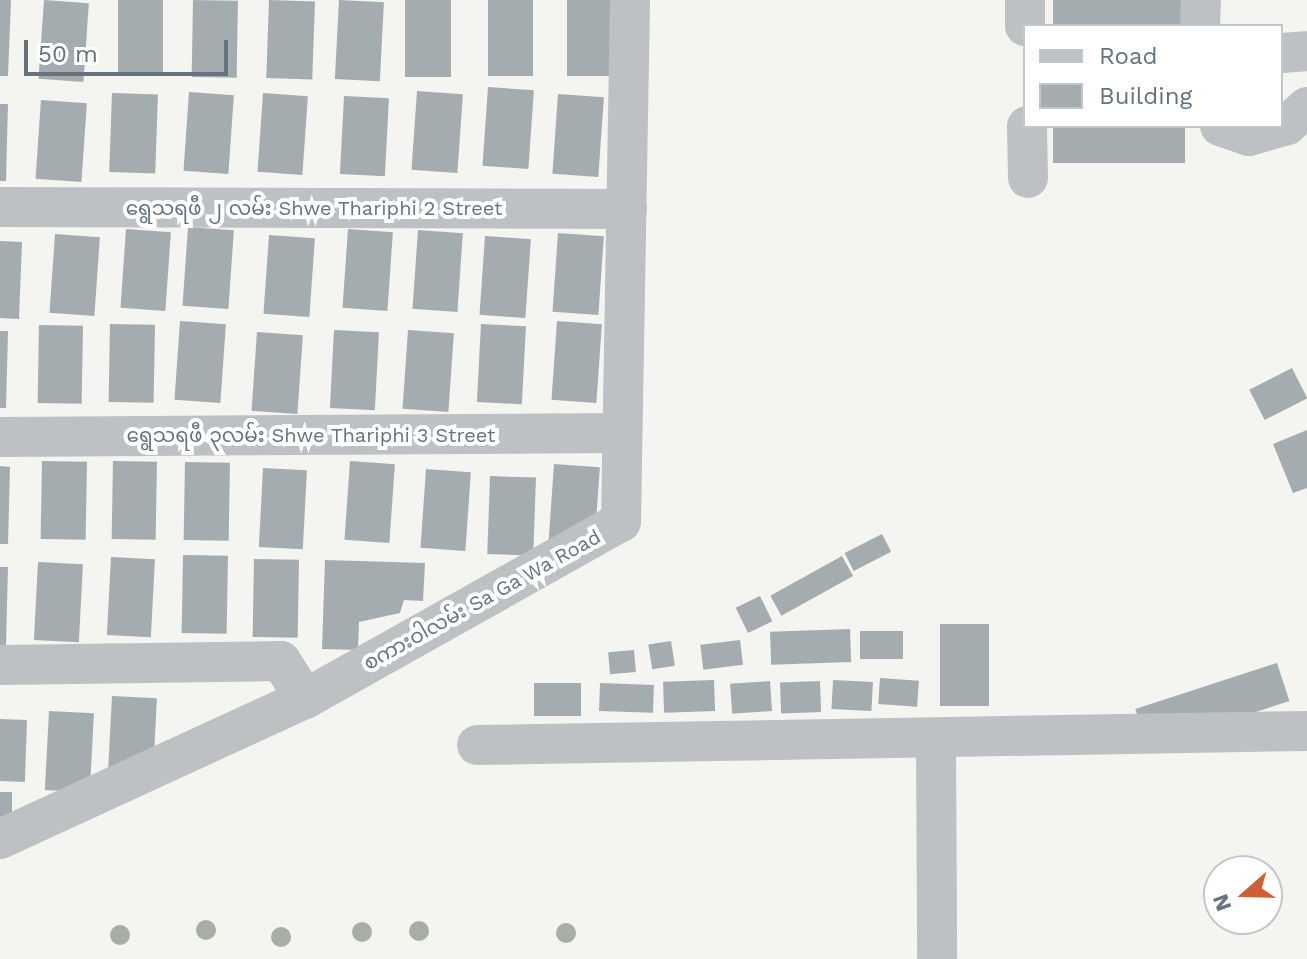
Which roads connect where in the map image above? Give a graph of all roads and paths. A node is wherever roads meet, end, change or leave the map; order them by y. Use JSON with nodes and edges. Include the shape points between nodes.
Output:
{"nodes":[{"id":1,"x":630,"y":0,"type":"edge"},
{"id":2,"x":1025,"y":0,"type":"edge"},
{"id":3,"x":1201,"y":0,"type":"edge"},
{"id":4,"x":1025,"y":24,"type":"edge"},
{"id":5,"x":1200,"y":24,"type":"edge"},
{"id":6,"x":1307,"y":51,"type":"edge"},
{"id":7,"x":1283,"y":53,"type":"edge"},
{"id":8,"x":1307,"y":107,"type":"edge"},
{"id":9,"x":1283,"y":126,"type":"edge"},
{"id":10,"x":1027,"y":128,"type":"edge"},
{"id":11,"x":1226,"y":128,"type":"edge"},
{"id":12,"x":1277,"y":128,"type":"edge"},
{"id":13,"x":1028,"y":178,"type":"dead end"},
{"id":14,"x":0,"y":207,"type":"edge"},
{"id":15,"x":627,"y":209,"type":"junction"},
{"id":16,"x":622,"y":433,"type":"junction"},
{"id":17,"x":0,"y":437,"type":"edge"},
{"id":18,"x":0,"y":665,"type":"edge"},
{"id":19,"x":305,"y":699,"type":"junction"},
{"id":20,"x":1307,"y":731,"type":"edge"},
{"id":21,"x":936,"y":740,"type":"junction"},
{"id":22,"x":477,"y":745,"type":"dead end"},
{"id":23,"x":0,"y":839,"type":"edge"},
{"id":24,"x":937,"y":959,"type":"edge"}],
"edges":[{"from":1,"to":15,"type":"street","name":"စကားဝါလမ်း Sa Ga Wa Road"},
{"from":2,"to":4,"type":"street"},
{"from":3,"to":5,"type":"street"},
{"from":6,"to":7,"type":"street"},
{"from":8,"to":9,"type":"street"},
{"from":10,"to":13,"type":"street"},
{"from":11,"to":12,"type":"street","via":[[1249,136]]},
{"from":14,"to":15,"type":"street","name":"ရွေသရဖီ ၂ လမ်း Shwe Thariphi 2 Street"},
{"from":15,"to":16,"type":"street","name":"စကားဝါလမ်း Sa Ga Wa Road"},
{"from":16,"to":17,"type":"street","name":"ရွေသရဖီ ၃လမ်း Shwe Thariphi 3 Street"},
{"from":16,"to":19,"type":"street","name":"စကားဝါလမ်း Sa Ga Wa Road","via":[[621,522]]},
{"from":18,"to":19,"type":"street","via":[[281,661]]},
{"from":19,"to":23,"type":"street","name":"စကားဝါလမ်း Sa Ga Wa Road"},
{"from":20,"to":21,"type":"street"},
{"from":21,"to":22,"type":"street"},
{"from":21,"to":24,"type":"street"}]}
